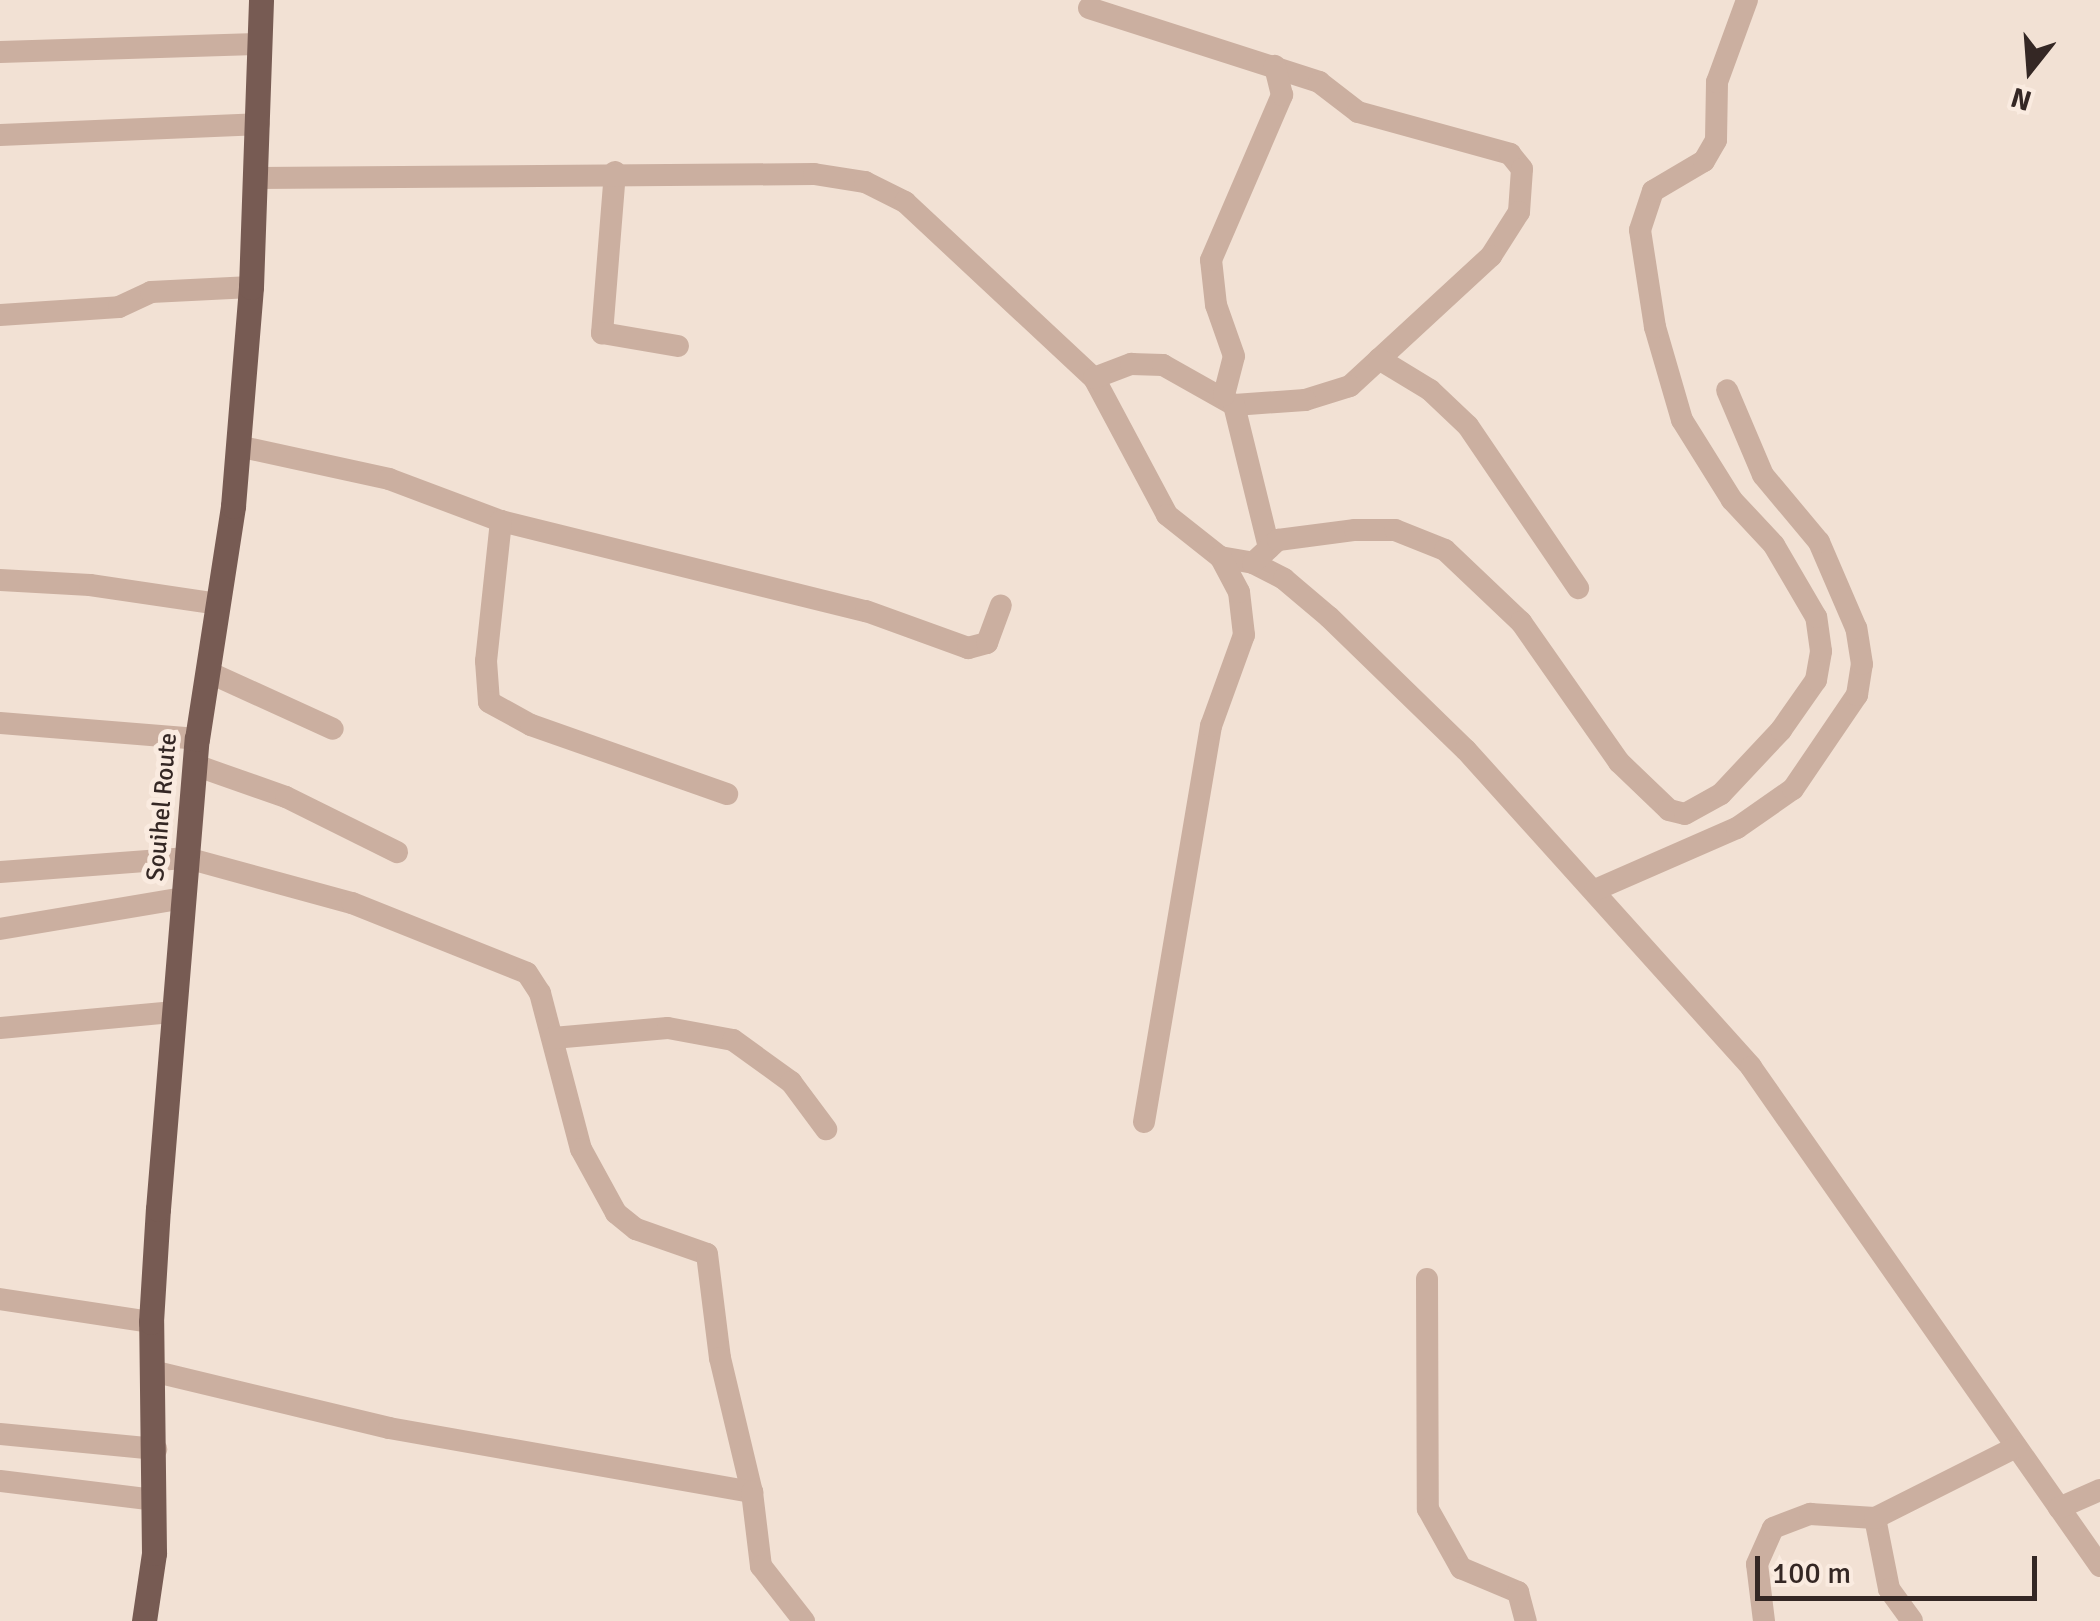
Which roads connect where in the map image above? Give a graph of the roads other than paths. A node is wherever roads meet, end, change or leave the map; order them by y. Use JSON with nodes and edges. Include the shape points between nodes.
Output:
{"nodes":[{"id":1,"x":261,"y":0,"type":"edge"},
{"id":2,"x":1747,"y":0,"type":"edge"},
{"id":3,"x":1088,"y":8,"type":"dead end"},
{"id":4,"x":261,"y":44,"type":"junction"},
{"id":5,"x":0,"y":52,"type":"edge"},
{"id":6,"x":1275,"y":66,"type":"junction"},
{"id":7,"x":258,"y":124,"type":"junction"},
{"id":8,"x":0,"y":134,"type":"edge"},
{"id":9,"x":614,"y":172,"type":"junction"},
{"id":10,"x":256,"y":178,"type":"junction"},
{"id":11,"x":251,"y":287,"type":"junction"},
{"id":12,"x":0,"y":314,"type":"edge"},
{"id":13,"x":678,"y":346,"type":"dead end"},
{"id":14,"x":1379,"y":359,"type":"junction"},
{"id":15,"x":1094,"y":378,"type":"junction"},
{"id":16,"x":1727,"y":390,"type":"dead end"},
{"id":17,"x":1229,"y":400,"type":"junction"},
{"id":18,"x":238,"y":446,"type":"junction"},
{"id":19,"x":501,"y":521,"type":"junction"},
{"id":20,"x":1261,"y":555,"type":"junction"},
{"id":21,"x":1220,"y":557,"type":"junction"},
{"id":22,"x":0,"y":580,"type":"edge"},
{"id":23,"x":1578,"y":588,"type":"dead end"},
{"id":24,"x":218,"y":604,"type":"junction"},
{"id":25,"x":1001,"y":605,"type":"dead end"},
{"id":26,"x":208,"y":672,"type":"junction"},
{"id":27,"x":0,"y":723,"type":"edge"},
{"id":28,"x":333,"y":729,"type":"dead end"},
{"id":29,"x":196,"y":752,"type":"junction"},
{"id":30,"x":727,"y":794,"type":"dead end"},
{"id":31,"x":397,"y":852,"type":"dead end"},
{"id":32,"x":187,"y":858,"type":"junction"},
{"id":33,"x":0,"y":872,"type":"edge"},
{"id":34,"x":1596,"y":890,"type":"junction"},
{"id":35,"x":184,"y":898,"type":"junction"},
{"id":36,"x":0,"y":928,"type":"edge"},
{"id":37,"x":174,"y":1012,"type":"junction"},
{"id":38,"x":0,"y":1028,"type":"edge"},
{"id":39,"x":553,"y":1038,"type":"junction"},
{"id":40,"x":1144,"y":1122,"type":"dead end"},
{"id":41,"x":826,"y":1129,"type":"dead end"},
{"id":42,"x":1427,"y":1278,"type":"dead end"},
{"id":43,"x":0,"y":1299,"type":"edge"},
{"id":44,"x":151,"y":1322,"type":"junction"},
{"id":45,"x":152,"y":1371,"type":"junction"},
{"id":46,"x":0,"y":1434,"type":"edge"},
{"id":47,"x":2016,"y":1447,"type":"junction"},
{"id":48,"x":156,"y":1449,"type":"junction"},
{"id":49,"x":0,"y":1480,"type":"edge"},
{"id":50,"x":2100,"y":1490,"type":"edge"},
{"id":51,"x":752,"y":1492,"type":"junction"},
{"id":52,"x":154,"y":1500,"type":"junction"},
{"id":53,"x":2059,"y":1508,"type":"junction"},
{"id":54,"x":1875,"y":1518,"type":"junction"},
{"id":55,"x":2100,"y":1566,"type":"edge"},
{"id":56,"x":144,"y":1621,"type":"edge"},
{"id":57,"x":804,"y":1621,"type":"edge"},
{"id":58,"x":1526,"y":1621,"type":"edge"},
{"id":59,"x":1764,"y":1621,"type":"edge"},
{"id":60,"x":1912,"y":1621,"type":"edge"}],
"edges":[{"from":1,"to":4,"type":"main road","name":"Souihel Route"},
{"from":2,"to":20,"type":"street","via":[[1717,82],[1716,140],[1704,161],[1653,191],[1640,230],[1655,327],[1682,420],[1732,500],[1782,557],[1816,617],[1822,651],[1816,680],[1781,730],[1722,794],[1685,814],[1669,810],[1618,762],[1521,622],[1445,550],[1395,530],[1304,534]]},
{"from":3,"to":6,"type":"street"},
{"from":4,"to":5,"type":"street"},
{"from":4,"to":7,"type":"main road","name":"Souihel Route"},
{"from":6,"to":14,"type":"street","via":[[1319,82],[1358,112],[1510,154],[1522,169],[1520,212],[1491,256]]},
{"from":6,"to":17,"type":"street","via":[[1282,94],[1211,260],[1216,305],[1234,356]]},
{"from":7,"to":8,"type":"street"},
{"from":7,"to":10,"type":"main road","name":"Souihel Route"},
{"from":9,"to":10,"type":"street"},
{"from":9,"to":13,"type":"street","via":[[602,333]]},
{"from":9,"to":15,"type":"street","via":[[814,174],[865,182],[906,202]]},
{"from":10,"to":11,"type":"main road","name":"Souihel Route"},
{"from":11,"to":12,"type":"street","via":[[151,292],[118,307]]},
{"from":11,"to":18,"type":"main road","name":"Souihel Route"},
{"from":14,"to":17,"type":"street","via":[[1350,386],[1327,395]]},
{"from":14,"to":23,"type":"street","via":[[1430,390],[1468,426]]},
{"from":15,"to":17,"type":"street","via":[[1131,364],[1163,365]]},
{"from":15,"to":21,"type":"street","via":[[1166,515]]},
{"from":16,"to":34,"type":"street","via":[[1763,475],[1818,542],[1856,628],[1862,664],[1857,695],[1793,788],[1737,828]]},
{"from":17,"to":20,"type":"street"},
{"from":18,"to":19,"type":"street","via":[[389,479]]},
{"from":18,"to":24,"type":"main road","name":"Souihel Route"},
{"from":19,"to":25,"type":"street","via":[[866,611],[968,648],[987,643]]},
{"from":19,"to":30,"type":"street","via":[[486,661],[489,702],[531,725]]},
{"from":20,"to":21,"type":"street"},
{"from":20,"to":34,"type":"street"},
{"from":21,"to":40,"type":"street","via":[[1239,592],[1244,635],[1211,726]]},
{"from":22,"to":24,"type":"street"},
{"from":24,"to":26,"type":"main road","name":"Souihel Route"},
{"from":26,"to":28,"type":"street"},
{"from":26,"to":29,"type":"main road","name":"Souihel Route"},
{"from":27,"to":29,"type":"street"},
{"from":29,"to":31,"type":"street"},
{"from":29,"to":32,"type":"main road","name":"Souihel Route"},
{"from":32,"to":33,"type":"street"},
{"from":32,"to":35,"type":"main road","name":"Souihel Route"},
{"from":32,"to":39,"type":"street","via":[[352,903],[515,966],[537,984]]},
{"from":34,"to":47,"type":"street","via":[[1751,1067]]},
{"from":35,"to":36,"type":"street"},
{"from":35,"to":37,"type":"main road","name":"Souihel Route"},
{"from":37,"to":38,"type":"street"},
{"from":37,"to":44,"type":"main road","name":"Souihel Route"},
{"from":39,"to":41,"type":"street","via":[[668,1028],[733,1040],[791,1082]]},
{"from":39,"to":51,"type":"street","via":[[580,1149],[616,1213],[636,1228],[707,1254],[720,1358]]},
{"from":42,"to":58,"type":"street","via":[[1428,1509],[1461,1568],[1518,1592]]},
{"from":43,"to":44,"type":"street"},
{"from":44,"to":45,"type":"main road","name":"Souihel Route"},
{"from":45,"to":48,"type":"main road","name":"Souihel Route"},
{"from":45,"to":51,"type":"street","via":[[390,1428]]},
{"from":46,"to":48,"type":"street"},
{"from":47,"to":53,"type":"street"},
{"from":47,"to":54,"type":"street"},
{"from":48,"to":52,"type":"main road","name":"Souihel Route"},
{"from":49,"to":52,"type":"street"},
{"from":50,"to":53,"type":"street"},
{"from":51,"to":57,"type":"street","via":[[761,1566]]},
{"from":52,"to":56,"type":"main road","name":"Souihel Route"},
{"from":53,"to":55,"type":"street"},
{"from":54,"to":59,"type":"street","via":[[1810,1514],[1767,1533],[1755,1584]]},
{"from":54,"to":60,"type":"street","via":[[1889,1588]]}]}
